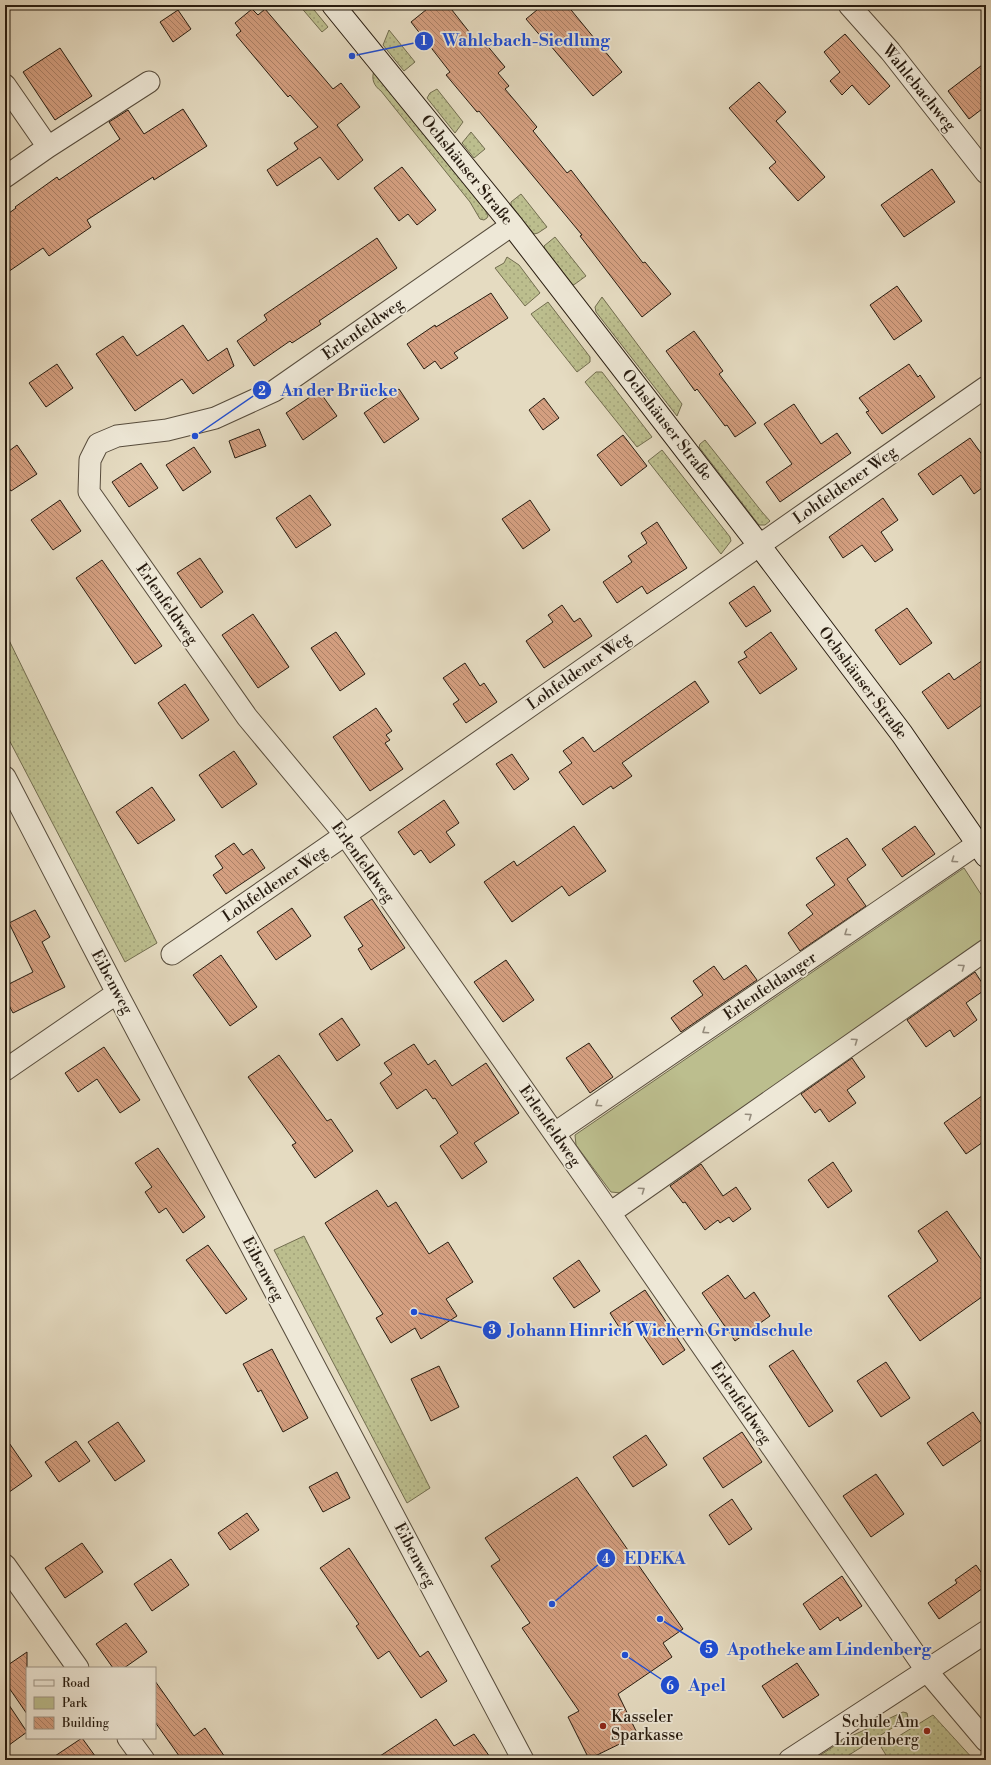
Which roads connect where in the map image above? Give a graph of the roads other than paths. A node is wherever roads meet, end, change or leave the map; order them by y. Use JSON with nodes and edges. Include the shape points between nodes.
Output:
{"nodes":[{"id":1,"x":333,"y":5,"type":"edge"},
{"id":2,"x":849,"y":5,"type":"edge"},
{"id":3,"x":149,"y":82,"type":"dead end"},
{"id":4,"x":5,"y":85,"type":"edge"},
{"id":5,"x":48,"y":147,"type":"junction"},
{"id":6,"x":986,"y":173,"type":"edge"},
{"id":7,"x":5,"y":177,"type":"edge"},
{"id":8,"x":512,"y":225,"type":"junction"},
{"id":9,"x":986,"y":387,"type":"edge"},
{"id":10,"x":759,"y":545,"type":"junction"},
{"id":11,"x":5,"y":777,"type":"edge"},
{"id":12,"x":346,"y":836,"type":"junction"},
{"id":13,"x":983,"y":846,"type":"edge"},
{"id":14,"x":986,"y":950,"type":"edge"},
{"id":15,"x":172,"y":954,"type":"dead end"},
{"id":16,"x":117,"y":993,"type":"junction"},
{"id":17,"x":5,"y":1070,"type":"edge"},
{"id":18,"x":555,"y":1134,"type":"junction"},
{"id":19,"x":610,"y":1213,"type":"junction"},
{"id":20,"x":5,"y":1565,"type":"edge"},
{"id":21,"x":986,"y":1632,"type":"edge"},
{"id":22,"x":77,"y":1667,"type":"edge"},
{"id":23,"x":926,"y":1670,"type":"junction"},
{"id":24,"x":129,"y":1739,"type":"edge"},
{"id":25,"x":986,"y":1741,"type":"edge"},
{"id":26,"x":144,"y":1760,"type":"edge"},
{"id":27,"x":523,"y":1760,"type":"edge"},
{"id":28,"x":790,"y":1760,"type":"edge"}],
"edges":[{"from":1,"to":8,"type":"main road","name":"Ochshäuser Straße"},
{"from":2,"to":6,"type":"street","name":"Wahlebachweg","via":[[890,51]]},
{"from":3,"to":5,"type":"street"},
{"from":4,"to":5,"type":"street"},
{"from":5,"to":7,"type":"street"},
{"from":8,"to":10,"type":"main road","name":"Ochshäuser Straße"},
{"from":8,"to":12,"type":"street","name":"Erlenfeldweg","via":[[274,391],[215,418],[167,430],[117,436],[98,444],[90,460],[89,492],[247,717]]},
{"from":9,"to":10,"type":"street","name":"Lohfeldener Weg"},
{"from":10,"to":12,"type":"street","name":"Lohfeldener Weg"},
{"from":10,"to":13,"type":"main road","name":"Ochshäuser Straße"},
{"from":11,"to":16,"type":"street","name":"Eibenweg"},
{"from":12,"to":15,"type":"street","name":"Lohfeldener Weg"},
{"from":12,"to":18,"type":"street","name":"Erlenfeldweg"},
{"from":13,"to":18,"type":"street","name":"Erlenfeldanger","one_way":true},
{"from":19,"to":14,"type":"street","one_way":true},
{"from":16,"to":17,"type":"street"},
{"from":16,"to":27,"type":"street","name":"Eibenweg"},
{"from":18,"to":19,"type":"street","name":"Erlenfeldweg"},
{"from":19,"to":23,"type":"street","name":"Erlenfeldweg"},
{"from":20,"to":22,"type":"street"},
{"from":21,"to":23,"type":"main road"},
{"from":23,"to":25,"type":"street","name":"Erlenfeldweg"},
{"from":23,"to":28,"type":"main road"},
{"from":24,"to":26,"type":"street"}]}
